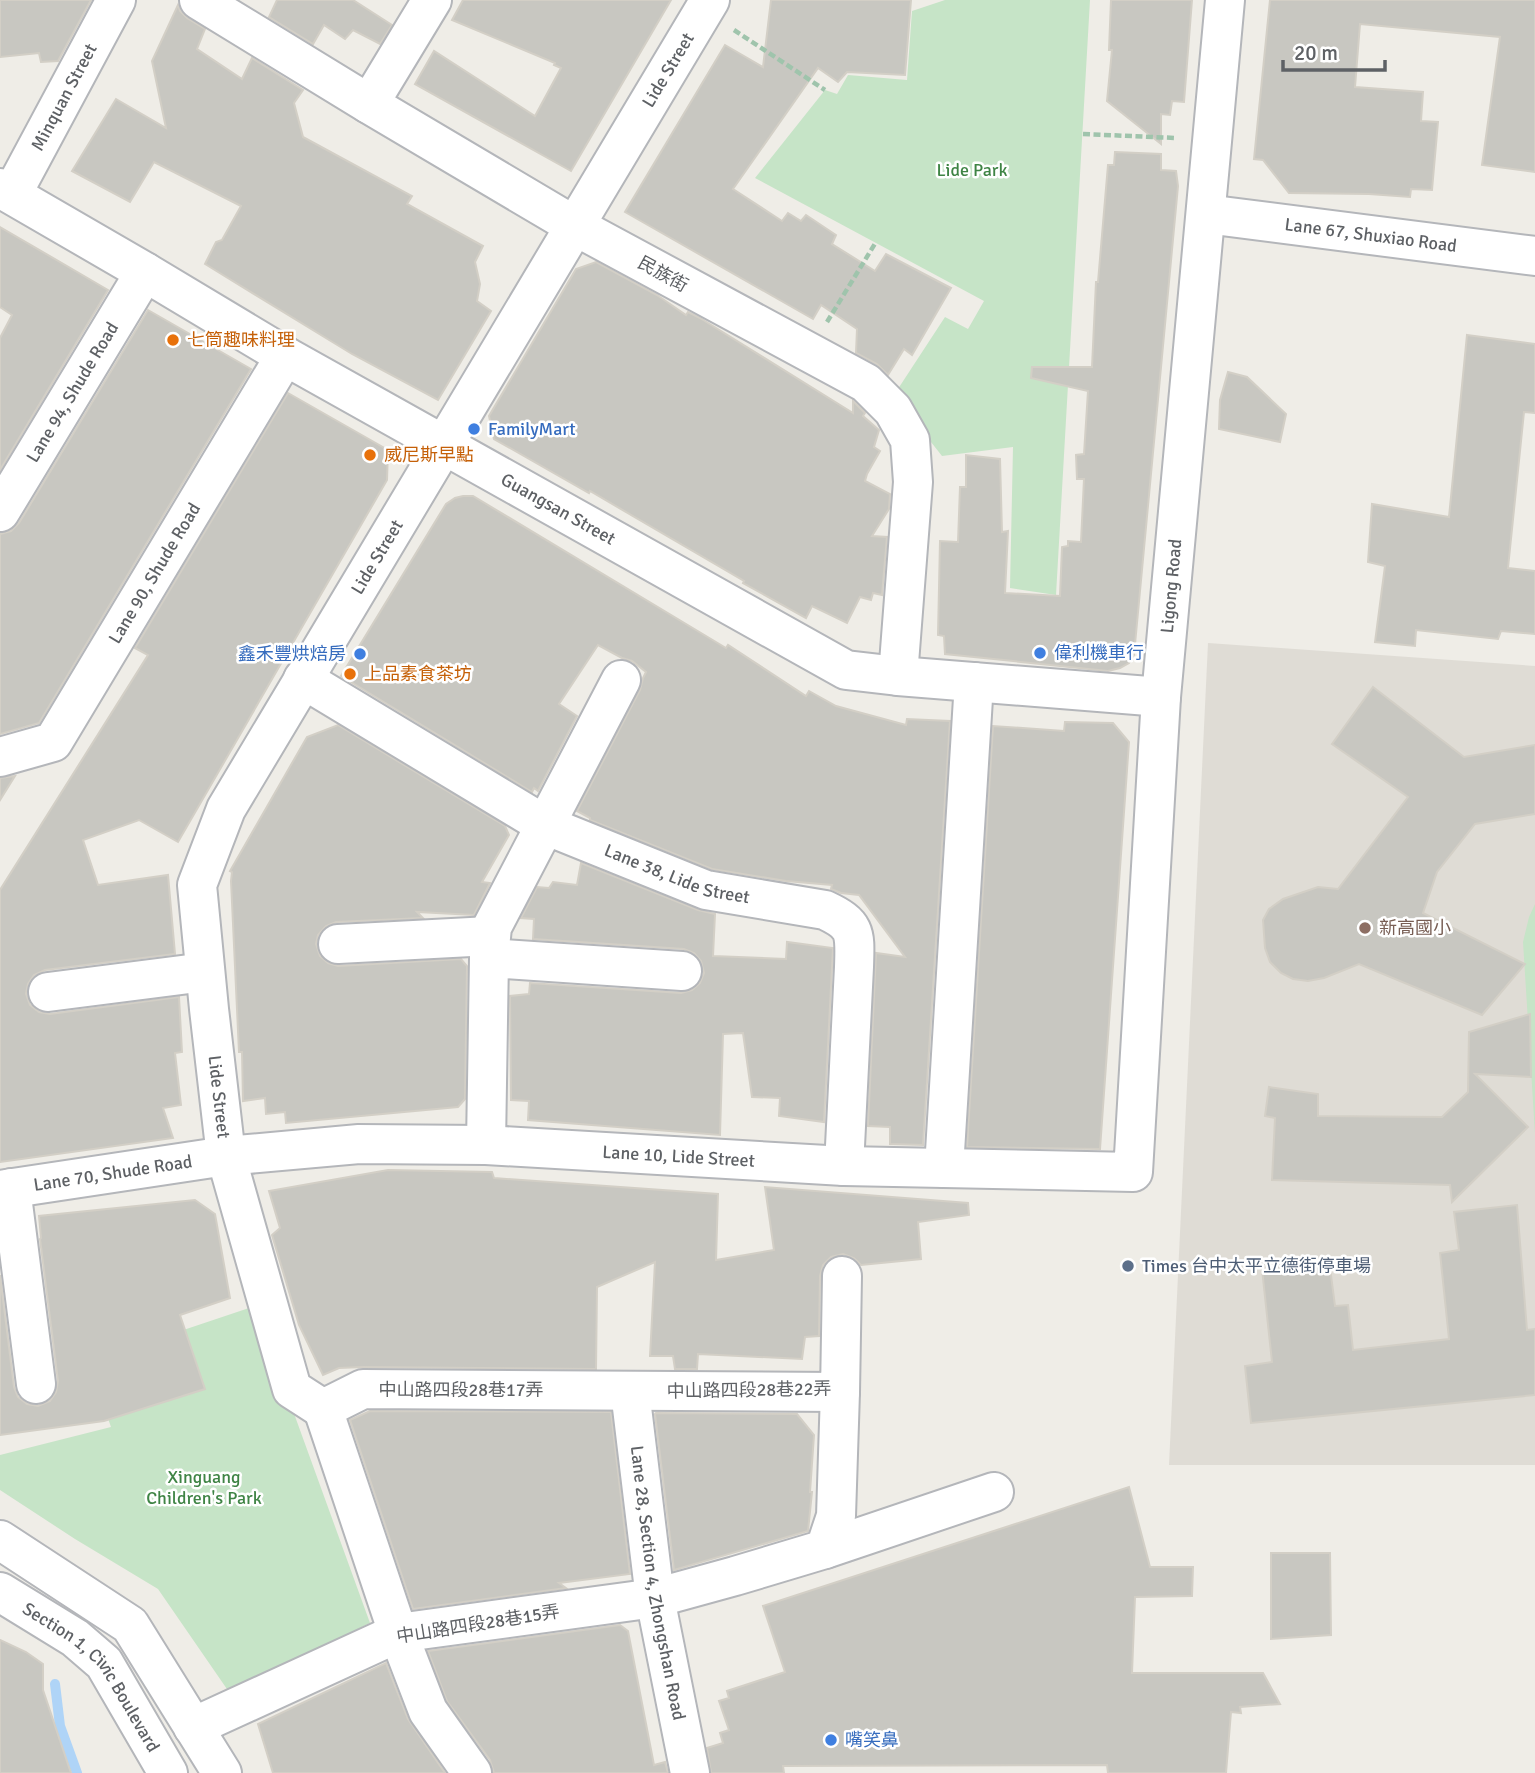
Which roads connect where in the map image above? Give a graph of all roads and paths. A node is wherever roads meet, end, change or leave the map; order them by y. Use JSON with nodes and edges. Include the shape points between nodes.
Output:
{"nodes":[{"id":1,"x":116,"y":0,"type":"edge"},
{"id":2,"x":199,"y":0,"type":"edge"},
{"id":3,"x":432,"y":0,"type":"edge"},
{"id":4,"x":1225,"y":0,"type":"edge"},
{"id":5,"x":707,"y":5,"type":"edge"},
{"id":6,"x":825,"y":90,"type":"dead end"},
{"id":7,"x":369,"y":104,"type":"junction"},
{"id":8,"x":1083,"y":134,"type":"dead end"},
{"id":9,"x":1212,"y":140,"type":"junction"},
{"id":10,"x":6,"y":191,"type":"edge"},
{"id":11,"x":1206,"y":214,"type":"junction"},
{"id":12,"x":575,"y":226,"type":"junction"},
{"id":13,"x":876,"y":242,"type":"dead end"},
{"id":14,"x":1535,"y":256,"type":"edge"},
{"id":15,"x":145,"y":272,"type":"junction"},
{"id":16,"x":807,"y":352,"type":"junction"},
{"id":17,"x":285,"y":356,"type":"junction"},
{"id":18,"x":443,"y":446,"type":"junction"},
{"id":19,"x":0,"y":512,"type":"edge"},
{"id":20,"x":898,"y":676,"type":"junction"},
{"id":21,"x":303,"y":679,"type":"junction"},
{"id":22,"x":621,"y":680,"type":"dead end"},
{"id":23,"x":974,"y":682,"type":"junction"},
{"id":24,"x":1161,"y":697,"type":"junction"},
{"id":25,"x":0,"y":757,"type":"edge"},
{"id":26,"x":545,"y":825,"type":"junction"},
{"id":27,"x":338,"y":944,"type":"dead end"},
{"id":28,"x":489,"y":947,"type":"junction"},
{"id":29,"x":682,"y":971,"type":"dead end"},
{"id":30,"x":205,"y":972,"type":"junction"},
{"id":31,"x":48,"y":992,"type":"dead end"},
{"id":32,"x":486,"y":1145,"type":"junction"},
{"id":33,"x":226,"y":1156,"type":"junction"},
{"id":34,"x":844,"y":1166,"type":"junction"},
{"id":35,"x":944,"y":1168,"type":"junction"},
{"id":36,"x":1133,"y":1172,"type":"joint"},
{"id":37,"x":5,"y":1189,"type":"edge"},
{"id":38,"x":842,"y":1276,"type":"dead end"},
{"id":39,"x":36,"y":1384,"type":"dead end"},
{"id":40,"x":630,"y":1391,"type":"junction"},
{"id":41,"x":839,"y":1392,"type":"junction"},
{"id":42,"x":323,"y":1409,"type":"junction"},
{"id":43,"x":994,"y":1493,"type":"dead end"},
{"id":44,"x":0,"y":1540,"type":"edge"},
{"id":45,"x":825,"y":1549,"type":"junction"},
{"id":46,"x":0,"y":1592,"type":"edge"},
{"id":47,"x":655,"y":1598,"type":"junction"},
{"id":48,"x":398,"y":1633,"type":"junction"},
{"id":49,"x":193,"y":1727,"type":"junction"},
{"id":50,"x":169,"y":1773,"type":"edge"},
{"id":51,"x":222,"y":1773,"type":"edge"},
{"id":52,"x":472,"y":1773,"type":"edge"},
{"id":53,"x":690,"y":1773,"type":"edge"}],
"edges":[{"from":1,"to":10,"type":"street","name":"Minquan Street"},
{"from":2,"to":7,"type":"street","name":"民族街"},
{"from":3,"to":7,"type":"street"},
{"from":4,"to":9,"type":"street","name":"Ligong Road"},
{"from":5,"to":6,"type":"path"},
{"from":5,"to":12,"type":"street","name":"Lide Street"},
{"from":7,"to":12,"type":"street","name":"民族街"},
{"from":8,"to":9,"type":"path"},
{"from":9,"to":11,"type":"street","name":"Ligong Road"},
{"from":10,"to":15,"type":"street","name":"Guangsan Street"},
{"from":11,"to":14,"type":"street","name":"Lane 67, Shuxiao Road"},
{"from":11,"to":24,"type":"street","name":"Ligong Road"},
{"from":12,"to":16,"type":"street","name":"民族街"},
{"from":12,"to":18,"type":"street","name":"Lide Street"},
{"from":13,"to":16,"type":"path"},
{"from":15,"to":17,"type":"street","name":"Guangsan Street"},
{"from":15,"to":19,"type":"street","name":"Lane 94, Shude Road"},
{"from":16,"to":20,"type":"street","name":"民族街","via":[[866,383],[893,410],[910,440],[913,482]]},
{"from":17,"to":18,"type":"street","name":"Guangsan Street"},
{"from":17,"to":25,"type":"street","name":"Lane 90, Shude Road","via":[[53,742]]},
{"from":18,"to":20,"type":"street","name":"Guangsan Street","via":[[846,670]]},
{"from":18,"to":21,"type":"street","name":"Lide Street"},
{"from":20,"to":23,"type":"street","name":"Guangsan Street"},
{"from":21,"to":26,"type":"street","name":"Lane 38, Lide Street"},
{"from":21,"to":30,"type":"street","name":"Lide Street","via":[[226,809],[197,885]]},
{"from":22,"to":26,"type":"street"},
{"from":23,"to":24,"type":"street","name":"Guangsan Street"},
{"from":23,"to":35,"type":"street"},
{"from":24,"to":36,"type":"street","name":"Ligong Road"},
{"from":26,"to":28,"type":"street","via":[[492,927]]},
{"from":26,"to":34,"type":"street","name":"Lane 38, Lide Street","via":[[706,890],[825,910],[843,918],[855,934]]},
{"from":27,"to":28,"type":"street"},
{"from":28,"to":29,"type":"street"},
{"from":28,"to":32,"type":"street"},
{"from":30,"to":31,"type":"street"},
{"from":30,"to":33,"type":"street","name":"Lide Street"},
{"from":32,"to":33,"type":"street","name":"Lane 10, Lide Street","via":[[359,1144]]},
{"from":32,"to":34,"type":"street","name":"Lane 10, Lide Street"},
{"from":33,"to":37,"type":"street","name":"Lane 70, Shude Road"},
{"from":33,"to":42,"type":"street","via":[[292,1389]]},
{"from":34,"to":35,"type":"street","name":"Lane 10, Lide Street"},
{"from":35,"to":36,"type":"street","name":"Lane 10, Lide Street"},
{"from":37,"to":39,"type":"street"},
{"from":38,"to":41,"type":"street","name":"中山路四段28巷22弄"},
{"from":40,"to":41,"type":"street","name":"中山路四段28巷22弄"},
{"from":40,"to":42,"type":"street","name":"中山路四段28巷17弄","via":[[363,1389]]},
{"from":40,"to":47,"type":"street","name":"Lane 28, Section 4, Zhongshan Road"},
{"from":41,"to":45,"type":"street","via":[[836,1516]]},
{"from":42,"to":48,"type":"street"},
{"from":43,"to":45,"type":"street","name":"中山路四段28巷15弄"},
{"from":44,"to":49,"type":"street","via":[[130,1625]]},
{"from":45,"to":47,"type":"street","name":"中山路四段28巷15弄"},
{"from":46,"to":50,"type":"street","name":"Section 1, Civic Boulevard","via":[[75,1638],[104,1663]]},
{"from":47,"to":48,"type":"street","name":"中山路四段28巷15弄"},
{"from":47,"to":53,"type":"street","name":"Lane 28, Section 4, Zhongshan Road"},
{"from":48,"to":49,"type":"street","name":"中山路四段28巷15弄"},
{"from":48,"to":52,"type":"street","via":[[428,1711]]},
{"from":49,"to":51,"type":"street"}]}
